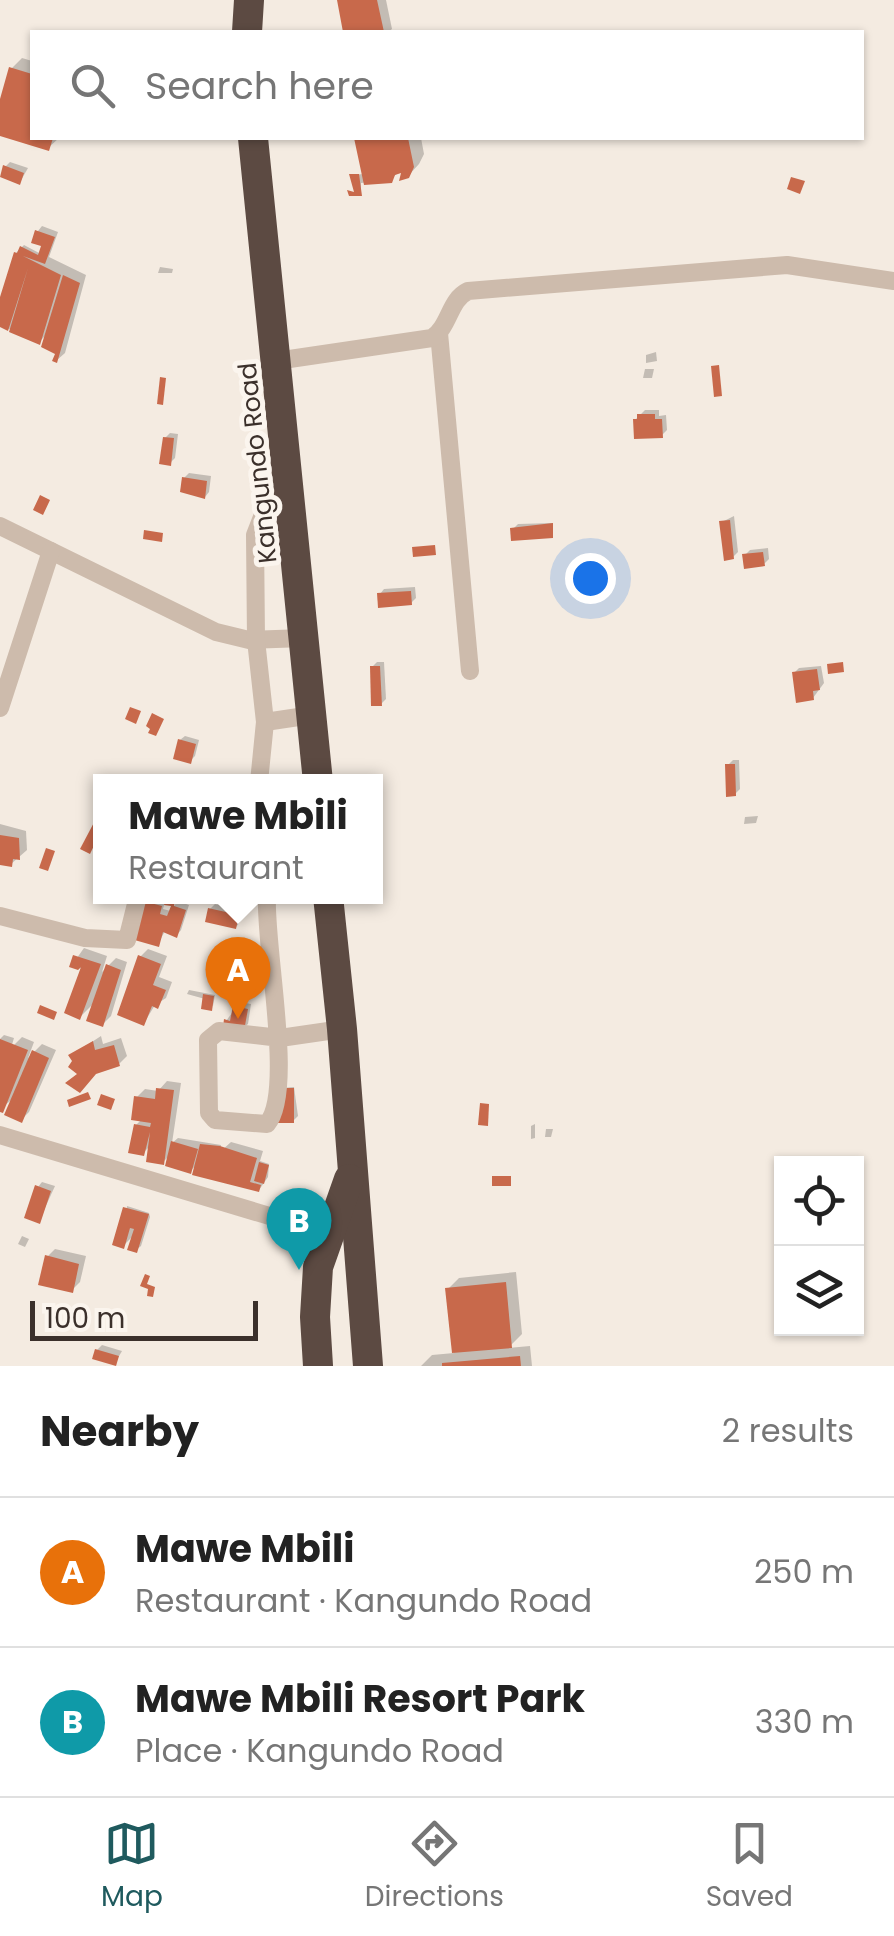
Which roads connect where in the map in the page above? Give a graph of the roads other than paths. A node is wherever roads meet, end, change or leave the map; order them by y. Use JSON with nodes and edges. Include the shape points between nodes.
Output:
{"nodes":[{"id":1,"x":249,"y":0,"type":"edge"},
{"id":2,"x":247,"y":30,"type":"edge"},
{"id":3,"x":253,"y":140,"type":"edge"},
{"id":4,"x":894,"y":281,"type":"edge"},
{"id":5,"x":439,"y":333,"type":"junction"},
{"id":6,"x":276,"y":361,"type":"junction"},
{"id":7,"x":289,"y":482,"type":"junction"},
{"id":8,"x":0,"y":526,"type":"edge"},
{"id":9,"x":51,"y":552,"type":"junction"},
{"id":10,"x":306,"y":638,"type":"junction"},
{"id":11,"x":256,"y":640,"type":"junction"},
{"id":12,"x":470,"y":671,"type":"dead end"},
{"id":13,"x":0,"y":708,"type":"edge"},
{"id":14,"x":312,"y":715,"type":"junction"},
{"id":15,"x":265,"y":722,"type":"junction"},
{"id":16,"x":260,"y":774,"type":"edge"},
{"id":17,"x":317,"y":774,"type":"edge"},
{"id":18,"x":136,"y":904,"type":"edge"},
{"id":19,"x":266,"y":904,"type":"edge"},
{"id":20,"x":329,"y":904,"type":"edge"},
{"id":21,"x":0,"y":916,"type":"edge"},
{"id":22,"x":342,"y":1029,"type":"junction"},
{"id":23,"x":280,"y":1038,"type":"junction"},
{"id":24,"x":0,"y":1135,"type":"edge"},
{"id":25,"x":354,"y":1167,"type":"junction"},
{"id":26,"x":332,"y":1226,"type":"junction"},
{"id":27,"x":318,"y":1366,"type":"edge"},
{"id":28,"x":368,"y":1366,"type":"edge"}],
"edges":[{"from":1,"to":2,"type":"highway"},
{"from":3,"to":6,"type":"highway","name":"Kangundo Road"},
{"from":4,"to":5,"type":"street","via":[[787,265],[468,291],[456,299]]},
{"from":5,"to":6,"type":"street"},
{"from":5,"to":12,"type":"street"},
{"from":6,"to":7,"type":"highway","name":"Kangundo Road"},
{"from":7,"to":10,"type":"highway","name":"Kangundo Road"},
{"from":7,"to":11,"type":"street","via":[[269,499],[255,534]]},
{"from":8,"to":9,"type":"street"},
{"from":9,"to":11,"type":"street","via":[[216,632]]},
{"from":9,"to":13,"type":"street"},
{"from":10,"to":11,"type":"street"},
{"from":10,"to":14,"type":"highway","name":"Kangundo Road"},
{"from":11,"to":15,"type":"street"},
{"from":14,"to":15,"type":"street"},
{"from":14,"to":17,"type":"highway","name":"Kangundo Road"},
{"from":15,"to":16,"type":"street"},
{"from":18,"to":21,"type":"street","via":[[127,940],[85,938]]},
{"from":19,"to":23,"type":"street"},
{"from":20,"to":22,"type":"highway"},
{"from":22,"to":23,"type":"street"},
{"from":22,"to":25,"type":"highway"},
{"from":23,"to":23,"type":"street","via":[[212,1033],[212,1117],[266,1124],[271,1119]]},
{"from":24,"to":26,"type":"street","via":[[286,1221]]},
{"from":25,"to":26,"type":"highway"},
{"from":25,"to":28,"type":"highway"},
{"from":26,"to":27,"type":"highway","via":[[318,1267]]}]}
